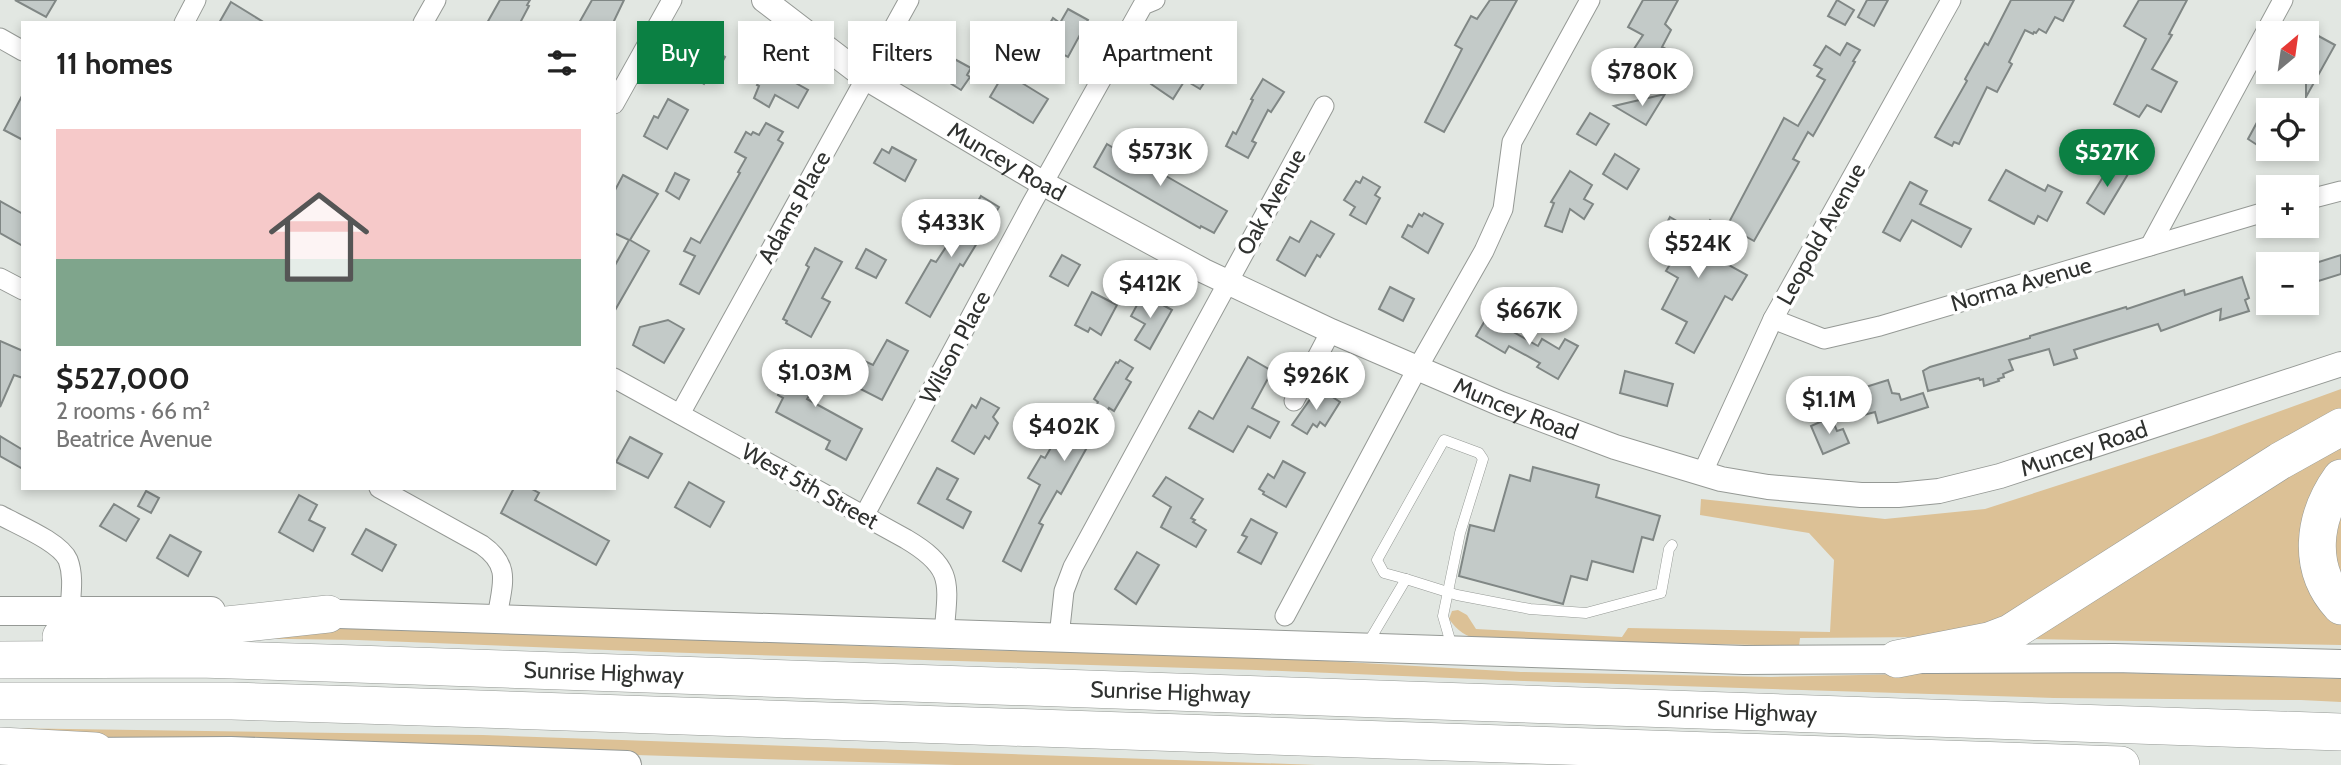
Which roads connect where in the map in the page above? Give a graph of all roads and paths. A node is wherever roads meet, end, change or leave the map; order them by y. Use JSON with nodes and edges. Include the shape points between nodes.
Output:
{"nodes":[{"id":1,"x":196,"y":0,"type":"edge"},
{"id":2,"x":436,"y":0,"type":"edge"},
{"id":3,"x":672,"y":0,"type":"edge"},
{"id":4,"x":764,"y":0,"type":"edge"},
{"id":5,"x":909,"y":0,"type":"edge"},
{"id":6,"x":1155,"y":0,"type":"edge"},
{"id":7,"x":1590,"y":0,"type":"edge"},
{"id":8,"x":1951,"y":0,"type":"edge"},
{"id":9,"x":2283,"y":0,"type":"edge"},
{"id":10,"x":185,"y":21,"type":"edge"},
{"id":11,"x":424,"y":21,"type":"edge"},
{"id":12,"x":897,"y":21,"type":"edge"},
{"id":13,"x":0,"y":38,"type":"edge"},
{"id":14,"x":21,"y":50,"type":"edge"},
{"id":15,"x":848,"y":64,"type":"edge"},
{"id":16,"x":863,"y":84,"type":"edge"},
{"id":17,"x":876,"y":84,"type":"edge"},
{"id":18,"x":616,"y":100,"type":"edge"},
{"id":19,"x":1324,"y":106,"type":"dead end"},
{"id":20,"x":1044,"y":184,"type":"junction"},
{"id":21,"x":2341,"y":191,"type":"edge"},
{"id":22,"x":2319,"y":197,"type":"edge"},
{"id":23,"x":2256,"y":215,"type":"edge"},
{"id":24,"x":2150,"y":246,"type":"junction"},
{"id":25,"x":0,"y":278,"type":"edge"},
{"id":26,"x":1226,"y":282,"type":"junction"},
{"id":27,"x":21,"y":289,"type":"edge"},
{"id":28,"x":1773,"y":319,"type":"junction"},
{"id":29,"x":1331,"y":331,"type":"junction"},
{"id":30,"x":2341,"y":364,"type":"edge"},
{"id":31,"x":1417,"y":369,"type":"junction"},
{"id":32,"x":616,"y":379,"type":"edge"},
{"id":33,"x":1294,"y":401,"type":"dead end"},
{"id":34,"x":680,"y":414,"type":"junction"},
{"id":35,"x":2341,"y":427,"type":"edge"},
{"id":36,"x":1702,"y":474,"type":"junction"},
{"id":37,"x":2341,"y":478,"type":"edge"},
{"id":38,"x":392,"y":491,"type":"edge"},
{"id":39,"x":0,"y":515,"type":"edge"},
{"id":40,"x":864,"y":516,"type":"junction"},
{"id":41,"x":1672,"y":545,"type":"dead end"},
{"id":42,"x":1406,"y":579,"type":"junction"},
{"id":43,"x":1448,"y":590,"type":"junction"},
{"id":44,"x":2341,"y":606,"type":"edge"},
{"id":45,"x":69,"y":610,"type":"junction"},
{"id":46,"x":0,"y":611,"type":"edge"},
{"id":47,"x":328,"y":614,"type":"junction"},
{"id":48,"x":1285,"y":615,"type":"dead end"},
{"id":49,"x":497,"y":619,"type":"junction"},
{"id":50,"x":944,"y":634,"type":"junction"},
{"id":51,"x":1059,"y":637,"type":"junction"},
{"id":52,"x":0,"y":642,"type":"edge"},
{"id":53,"x":1365,"y":648,"type":"junction"},
{"id":54,"x":1454,"y":651,"type":"junction"},
{"id":55,"x":1897,"y":659,"type":"junction"},
{"id":56,"x":0,"y":660,"type":"edge"},
{"id":57,"x":2341,"y":664,"type":"edge"},
{"id":58,"x":0,"y":701,"type":"edge"},
{"id":59,"x":2341,"y":732,"type":"edge"},
{"id":60,"x":0,"y":746,"type":"edge"},
{"id":61,"x":94,"y":751,"type":"junction"},
{"id":62,"x":0,"y":756,"type":"edge"},
{"id":63,"x":231,"y":758,"type":"edge"},
{"id":64,"x":295,"y":759,"type":"edge"},
{"id":65,"x":587,"y":764,"type":"edge"},
{"id":66,"x":627,"y":765,"type":"edge"},
{"id":67,"x":2121,"y":765,"type":"edge"}],
"edges":[{"from":1,"to":10,"type":"street"},
{"from":2,"to":11,"type":"street"},
{"from":3,"to":18,"type":"street"},
{"from":4,"to":15,"type":"street","name":"Muncey Road"},
{"from":5,"to":12,"type":"street","name":"Adams Place"},
{"from":6,"to":20,"type":"street","name":"Wilson Place","via":[[1143,5]]},
{"from":7,"to":31,"type":"street","via":[[1512,142],[1503,209]]},
{"from":8,"to":28,"type":"street","name":"Leopold Avenue"},
{"from":9,"to":24,"type":"street"},
{"from":13,"to":14,"type":"street"},
{"from":16,"to":34,"type":"street","name":"Adams Place"},
{"from":17,"to":20,"type":"street","name":"Muncey Road"},
{"from":19,"to":26,"type":"street","name":"Oak Avenue"},
{"from":20,"to":26,"type":"street","name":"Muncey Road"},
{"from":20,"to":40,"type":"street","name":"Wilson Place"},
{"from":21,"to":22,"type":"street"},
{"from":23,"to":24,"type":"street","name":"Norma Avenue"},
{"from":24,"to":28,"type":"street","name":"Norma Avenue","via":[[1824,339]]},
{"from":25,"to":27,"type":"street"},
{"from":26,"to":29,"type":"street","name":"Muncey Road"},
{"from":26,"to":51,"type":"street","name":"Oak Avenue","via":[[1073,567],[1064,591]]},
{"from":28,"to":36,"type":"street","name":"Leopold Avenue"},
{"from":29,"to":31,"type":"street","name":"Muncey Road"},
{"from":29,"to":33,"type":"street"},
{"from":30,"to":36,"type":"street","name":"Muncey Road","via":[[2000,476],[1939,491],[1838,494]]},
{"from":31,"to":36,"type":"street","name":"Muncey Road","via":[[1594,440]]},
{"from":31,"to":48,"type":"street"},
{"from":32,"to":34,"type":"street","name":"West 5th Street"},
{"from":34,"to":40,"type":"street","name":"West 5th Street"},
{"from":35,"to":55,"type":"highway","via":[[2010,633]]},
{"from":37,"to":44,"type":"highway","via":[[2323,509],[2316,544],[2324,581]]},
{"from":38,"to":49,"type":"street","via":[[482,545],[501,562]]},
{"from":39,"to":45,"type":"street","via":[[65,554],[72,583]]},
{"from":40,"to":50,"type":"street","name":"West 5th Street","via":[[919,546],[941,566],[947,593]]},
{"from":41,"to":43,"type":"lane","via":[[1661,593],[1586,613],[1530,609]]},
{"from":42,"to":43,"type":"lane"},
{"from":42,"to":43,"type":"lane","via":[[1384,573],[1377,561],[1444,440],[1479,453],[1483,459]]},
{"from":42,"to":53,"type":"lane"},
{"from":43,"to":54,"type":"lane","via":[[1443,616]]},
{"from":45,"to":46,"type":"main road"},
{"from":45,"to":47,"type":"main road"},
{"from":47,"to":49,"type":"main road"},
{"from":47,"to":52,"type":"highway"},
{"from":49,"to":50,"type":"main road"},
{"from":50,"to":51,"type":"main road"},
{"from":51,"to":53,"type":"main road"},
{"from":53,"to":54,"type":"main road"},
{"from":54,"to":55,"type":"main road","via":[[1778,661]]},
{"from":55,"to":57,"type":"main road"},
{"from":56,"to":59,"type":"highway","name":"Sunrise Highway","via":[[301,662]]},
{"from":58,"to":67,"type":"highway","name":"Sunrise Highway","via":[[361,705]]},
{"from":60,"to":61,"type":"highway"},
{"from":61,"to":62,"type":"main road"},
{"from":61,"to":63,"type":"main road"},
{"from":63,"to":64,"type":"main road"},
{"from":64,"to":65,"type":"main road"},
{"from":65,"to":66,"type":"main road"}]}
